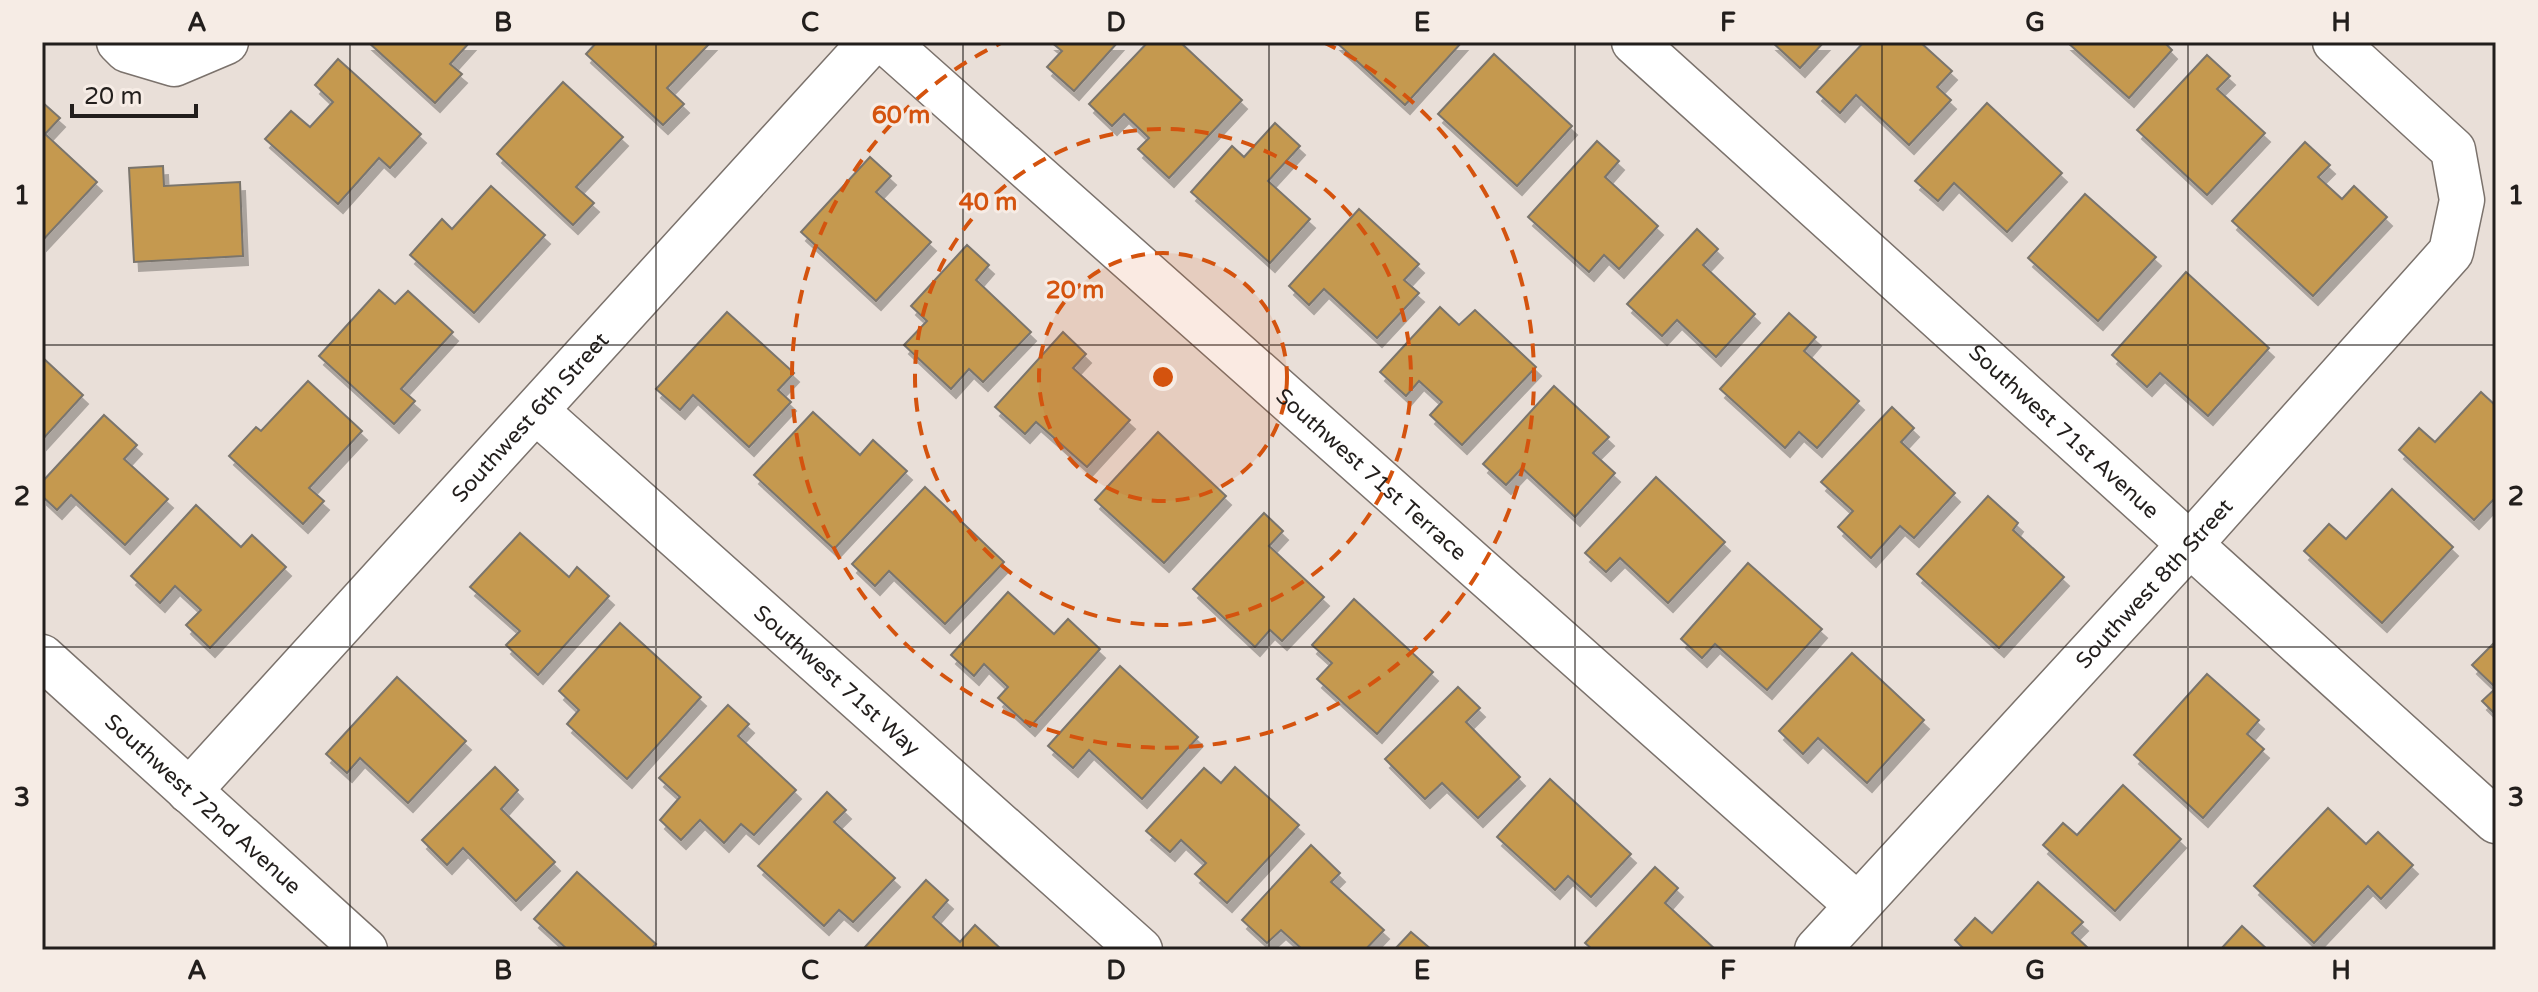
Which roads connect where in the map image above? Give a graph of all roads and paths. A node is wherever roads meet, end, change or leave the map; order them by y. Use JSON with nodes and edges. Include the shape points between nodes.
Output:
{"nodes":[{"id":1,"x":119,"y":42,"type":"edge"},
{"id":2,"x":226,"y":42,"type":"edge"},
{"id":3,"x":871,"y":42,"type":"edge"},
{"id":4,"x":886,"y":42,"type":"edge"},
{"id":5,"x":1634,"y":42,"type":"edge"},
{"id":6,"x":2335,"y":42,"type":"edge"},
{"id":7,"x":536,"y":411,"type":"junction"},
{"id":8,"x":2191,"y":543,"type":"junction"},
{"id":9,"x":42,"y":657,"type":"edge"},
{"id":10,"x":189,"y":791,"type":"junction"},
{"id":11,"x":2496,"y":821,"type":"edge"},
{"id":12,"x":1857,"y":905,"type":"junction"},
{"id":13,"x":365,"y":950,"type":"edge"},
{"id":14,"x":1140,"y":950,"type":"edge"},
{"id":15,"x":1817,"y":950,"type":"edge"}],
"edges":[{"from":1,"to":2,"type":"street","via":[[127,50],[174,64]]},
{"from":3,"to":7,"type":"street","name":"Southwest 6th Street"},
{"from":4,"to":12,"type":"street","name":"Southwest 71st Terrace"},
{"from":5,"to":8,"type":"street","name":"Southwest 71st Avenue"},
{"from":6,"to":8,"type":"street","name":"Southwest 8th Street","via":[[2453,150],[2462,200],[2451,252]]},
{"from":7,"to":10,"type":"street","name":"Southwest 6th Street"},
{"from":7,"to":14,"type":"street","name":"Southwest 71st Way"},
{"from":8,"to":11,"type":"street","name":"Southwest 71st Avenue"},
{"from":8,"to":12,"type":"street","name":"Southwest 8th Street"},
{"from":9,"to":10,"type":"street","name":"Southwest 72nd Avenue"},
{"from":10,"to":13,"type":"street","name":"Southwest 72nd Avenue"},
{"from":12,"to":15,"type":"street","name":"Southwest 8th Street"}]}
